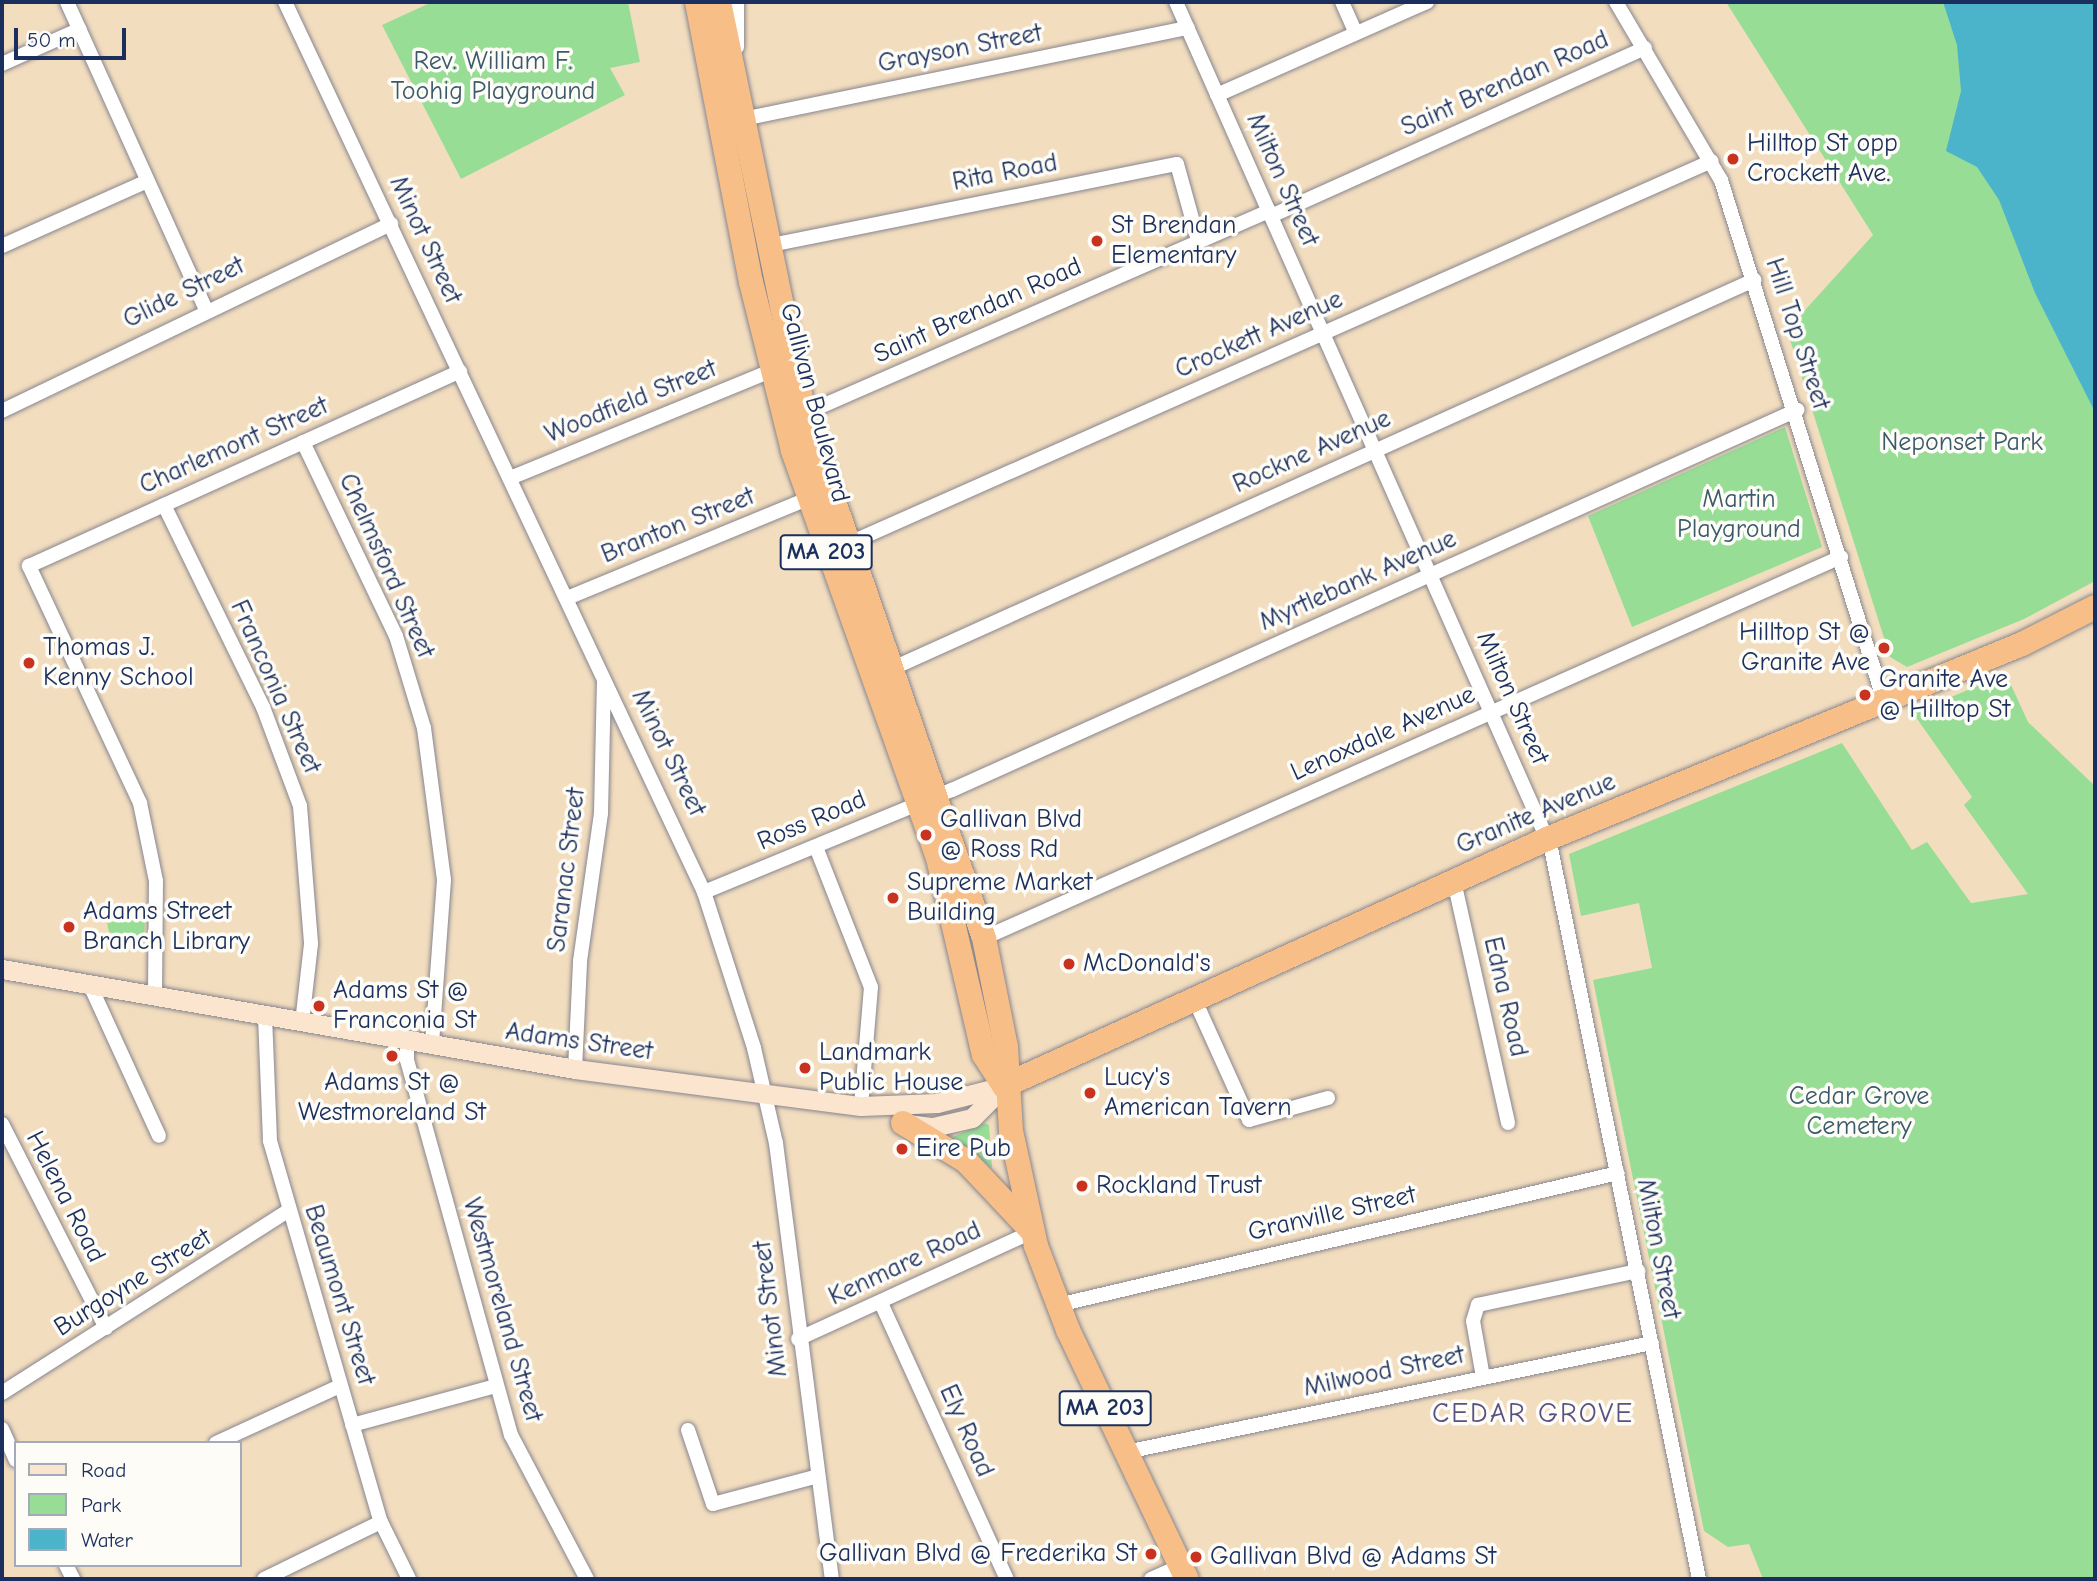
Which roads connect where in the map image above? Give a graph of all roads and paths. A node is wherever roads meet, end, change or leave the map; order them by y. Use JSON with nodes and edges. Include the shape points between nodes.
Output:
{"nodes":[{"id":1,"x":68,"y":2,"type":"edge"},
{"id":2,"x":285,"y":2,"type":"edge"},
{"id":3,"x":697,"y":2,"type":"edge"},
{"id":4,"x":719,"y":2,"type":"edge"},
{"id":5,"x":737,"y":2,"type":"edge"},
{"id":6,"x":1176,"y":2,"type":"edge"},
{"id":7,"x":1342,"y":2,"type":"edge"},
{"id":8,"x":1427,"y":2,"type":"edge"},
{"id":9,"x":1616,"y":2,"type":"edge"},
{"id":10,"x":1188,"y":28,"type":"junction"},
{"id":11,"x":80,"y":29,"type":"junction"},
{"id":12,"x":1356,"y":33,"type":"junction"},
{"id":13,"x":1645,"y":48,"type":"junction"},
{"id":14,"x":2,"y":64,"type":"edge"},
{"id":15,"x":737,"y":90,"type":"junction"},
{"id":16,"x":1217,"y":95,"type":"junction"},
{"id":17,"x":743,"y":118,"type":"junction"},
{"id":18,"x":1712,"y":161,"type":"junction"},
{"id":19,"x":148,"y":181,"type":"junction"},
{"id":20,"x":1270,"y":213,"type":"junction"},
{"id":21,"x":391,"y":224,"type":"junction"},
{"id":22,"x":1198,"y":240,"type":"junction"},
{"id":23,"x":2,"y":246,"type":"edge"},
{"id":24,"x":766,"y":246,"type":"junction"},
{"id":25,"x":1754,"y":280,"type":"junction"},
{"id":26,"x":205,"y":309,"type":"junction"},
{"id":27,"x":1323,"y":334,"type":"junction"},
{"id":28,"x":460,"y":371,"type":"junction"},
{"id":29,"x":771,"y":371,"type":"junction"},
{"id":30,"x":1797,"y":410,"type":"junction"},
{"id":31,"x":2,"y":411,"type":"edge"},
{"id":32,"x":794,"y":418,"type":"junction"},
{"id":33,"x":303,"y":442,"type":"junction"},
{"id":34,"x":1375,"y":451,"type":"junction"},
{"id":35,"x":510,"y":478,"type":"junction"},
{"id":36,"x":807,"y":499,"type":"junction"},
{"id":37,"x":164,"y":505,"type":"junction"},
{"id":38,"x":836,"y":549,"type":"junction"},
{"id":39,"x":1841,"y":557,"type":"junction"},
{"id":40,"x":1430,"y":575,"type":"junction"},
{"id":41,"x":567,"y":598,"type":"junction"},
{"id":42,"x":2095,"y":607,"type":"edge"},
{"id":43,"x":891,"y":669,"type":"junction"},
{"id":44,"x":603,"y":677,"type":"junction"},
{"id":45,"x":1884,"y":701,"type":"junction"},
{"id":46,"x":1491,"y":712,"type":"junction"},
{"id":47,"x":929,"y":799,"type":"junction"},
{"id":48,"x":1547,"y":839,"type":"junction"},
{"id":49,"x":816,"y":846,"type":"junction"},
{"id":50,"x":1454,"y":881,"type":"junction"},
{"id":51,"x":704,"y":892,"type":"junction"},
{"id":52,"x":984,"y":938,"type":"junction"},
{"id":53,"x":2,"y":969,"type":"edge"},
{"id":54,"x":89,"y":983,"type":"junction"},
{"id":55,"x":155,"y":993,"type":"junction"},
{"id":56,"x":1193,"y":996,"type":"junction"},
{"id":57,"x":265,"y":1016,"type":"junction"},
{"id":58,"x":302,"y":1023,"type":"junction"},
{"id":59,"x":407,"y":1041,"type":"junction"},
{"id":60,"x":432,"y":1045,"type":"junction"},
{"id":61,"x":575,"y":1069,"type":"junction"},
{"id":62,"x":1004,"y":1086,"type":"junction"},
{"id":63,"x":764,"y":1093,"type":"junction"},
{"id":64,"x":1328,"y":1098,"type":"dead end"},
{"id":65,"x":861,"y":1106,"type":"junction"},
{"id":66,"x":1508,"y":1123,"type":"dead end"},
{"id":67,"x":2,"y":1124,"type":"edge"},
{"id":68,"x":903,"y":1124,"type":"junction"},
{"id":69,"x":159,"y":1136,"type":"dead end"},
{"id":70,"x":1618,"y":1173,"type":"junction"},
{"id":71,"x":288,"y":1211,"type":"junction"},
{"id":72,"x":1032,"y":1232,"type":"junction"},
{"id":73,"x":1638,"y":1271,"type":"junction"},
{"id":74,"x":881,"y":1303,"type":"junction"},
{"id":75,"x":1058,"y":1305,"type":"junction"},
{"id":76,"x":106,"y":1328,"type":"junction"},
{"id":77,"x":797,"y":1339,"type":"junction"},
{"id":78,"x":1652,"y":1343,"type":"junction"},
{"id":79,"x":1483,"y":1377,"type":"junction"},
{"id":80,"x":341,"y":1386,"type":"junction"},
{"id":81,"x":496,"y":1386,"type":"junction"},
{"id":82,"x":2,"y":1394,"type":"edge"},
{"id":83,"x":352,"y":1425,"type":"junction"},
{"id":84,"x":2,"y":1429,"type":"edge"},
{"id":85,"x":688,"y":1430,"type":"dead end"},
{"id":86,"x":220,"y":1441,"type":"edge"},
{"id":87,"x":5,"y":1446,"type":"edge"},
{"id":88,"x":1126,"y":1452,"type":"junction"},
{"id":89,"x":818,"y":1476,"type":"junction"},
{"id":90,"x":381,"y":1522,"type":"junction"},
{"id":91,"x":1184,"y":1572,"type":"edge"},
{"id":92,"x":264,"y":1579,"type":"edge"},
{"id":93,"x":409,"y":1579,"type":"edge"},
{"id":94,"x":587,"y":1579,"type":"edge"},
{"id":95,"x":832,"y":1579,"type":"edge"},
{"id":96,"x":1007,"y":1579,"type":"edge"},
{"id":97,"x":1151,"y":1579,"type":"edge"},
{"id":98,"x":1699,"y":1579,"type":"edge"}],
"edges":[{"from":1,"to":11,"type":"street"},
{"from":2,"to":21,"type":"street","name":"Minot Street"},
{"from":3,"to":29,"type":"highway","name":"Gallivan Boulevard","number":"MA 203"},
{"from":4,"to":15,"type":"highway","name":"Gallivan Boulevard","number":"MA 203"},
{"from":5,"to":15,"type":"street","name":"Gallivan Boulevard"},
{"from":6,"to":10,"type":"street","name":"Milton Street"},
{"from":7,"to":12,"type":"street"},
{"from":8,"to":12,"type":"street"},
{"from":9,"to":13,"type":"street","name":"Hill Top Street"},
{"from":10,"to":16,"type":"street","name":"Milton Street"},
{"from":10,"to":17,"type":"street","name":"Grayson Street"},
{"from":11,"to":14,"type":"street"},
{"from":11,"to":19,"type":"street"},
{"from":12,"to":16,"type":"street"},
{"from":13,"to":18,"type":"street","name":"Hill Top Street"},
{"from":13,"to":20,"type":"street","name":"Saint Brendan Road"},
{"from":15,"to":17,"type":"highway","name":"Gallivan Boulevard","number":"MA 203"},
{"from":16,"to":20,"type":"street","name":"Milton Street"},
{"from":17,"to":24,"type":"highway","name":"Gallivan Boulevard","number":"MA 203"},
{"from":18,"to":25,"type":"street","name":"Hill Top Street"},
{"from":18,"to":27,"type":"street","name":"Crockett Avenue"},
{"from":19,"to":23,"type":"street"},
{"from":19,"to":26,"type":"street"},
{"from":20,"to":22,"type":"street","name":"Saint Brendan Road"},
{"from":20,"to":27,"type":"street","name":"Milton Street"},
{"from":21,"to":26,"type":"street","name":"Glide Street"},
{"from":21,"to":28,"type":"street","name":"Minot Street"},
{"from":22,"to":24,"type":"street","name":"Rita Road","via":[[1177,164]]},
{"from":22,"to":32,"type":"street","name":"Saint Brendan Road"},
{"from":24,"to":32,"type":"highway","name":"Gallivan Boulevard","number":"MA 203"},
{"from":25,"to":30,"type":"street","name":"Hill Top Street"},
{"from":25,"to":34,"type":"street","name":"Rockne Avenue"},
{"from":26,"to":31,"type":"street","name":"Glide Street"},
{"from":27,"to":34,"type":"street","name":"Milton Street"},
{"from":27,"to":38,"type":"street","name":"Crockett Avenue"},
{"from":28,"to":33,"type":"street","name":"Charlemont Street"},
{"from":28,"to":35,"type":"street","name":"Minot Street"},
{"from":29,"to":32,"type":"highway","name":"Gallivan Boulevard","number":"MA 203"},
{"from":29,"to":35,"type":"street","name":"Woodfield Street"},
{"from":30,"to":39,"type":"street","name":"Hill Top Street"},
{"from":30,"to":40,"type":"street","name":"Myrtlebank Avenue"},
{"from":32,"to":36,"type":"highway","name":"Gallivan Boulevard","number":"MA 203"},
{"from":32,"to":38,"type":"highway","name":"Gallivan Boulevard","number":"MA 203"},
{"from":33,"to":37,"type":"street","name":"Charlemont Street"},
{"from":33,"to":60,"type":"street","name":"Chelmsford Street","via":[[396,636],[424,728],[444,880]]},
{"from":34,"to":40,"type":"street","name":"Milton Street"},
{"from":34,"to":43,"type":"street","name":"Rockne Avenue"},
{"from":35,"to":41,"type":"street","name":"Minot Street"},
{"from":36,"to":38,"type":"highway","name":"Gallivan Boulevard","number":"MA 203"},
{"from":36,"to":41,"type":"street","name":"Branton Street"},
{"from":37,"to":55,"type":"street","name":"Charlemont Street","via":[[29,566],[140,803],[156,881]]},
{"from":37,"to":58,"type":"street","name":"Franconia Street","via":[[262,707],[300,806],[311,944]]},
{"from":38,"to":43,"type":"highway","name":"Gallivan Boulevard","number":"MA 203"},
{"from":38,"to":47,"type":"highway","name":"Gallivan Boulevard","number":"MA 203"},
{"from":39,"to":45,"type":"street","name":"Hill Top Street"},
{"from":39,"to":46,"type":"street","name":"Lenoxdale Avenue"},
{"from":40,"to":46,"type":"street","name":"Milton Street"},
{"from":40,"to":47,"type":"street","name":"Myrtlebank Avenue"},
{"from":41,"to":44,"type":"street","name":"Minot Street"},
{"from":42,"to":45,"type":"highway","name":"Granite Avenue"},
{"from":43,"to":47,"type":"highway","name":"Gallivan Boulevard","number":"MA 203"},
{"from":44,"to":51,"type":"street","name":"Minot Street"},
{"from":44,"to":61,"type":"street","name":"Saranac Street","via":[[601,813],[580,961]]},
{"from":45,"to":48,"type":"highway","name":"Granite Avenue"},
{"from":46,"to":48,"type":"street","name":"Milton Street"},
{"from":46,"to":52,"type":"street","name":"Lenoxdale Avenue"},
{"from":47,"to":49,"type":"street","name":"Ross Road"},
{"from":47,"to":52,"type":"highway","name":"Gallivan Boulevard","number":"MA 203"},
{"from":47,"to":62,"type":"highway","name":"Gallivan Boulevard","number":"MA 203","via":[[984,1055]]},
{"from":48,"to":50,"type":"highway","name":"Granite Avenue"},
{"from":48,"to":70,"type":"street","name":"Milton Street"},
{"from":49,"to":51,"type":"street","name":"Ross Road"},
{"from":49,"to":65,"type":"street","via":[[871,987]]},
{"from":50,"to":56,"type":"highway","name":"Granite Avenue"},
{"from":50,"to":66,"type":"street","name":"Edna Road"},
{"from":51,"to":63,"type":"street","name":"Minot Street"},
{"from":52,"to":62,"type":"highway","name":"Gallivan Boulevard","number":"MA 203","via":[[1006,1046]]},
{"from":53,"to":54,"type":"main road","name":"Adams Street"},
{"from":54,"to":55,"type":"main road","name":"Adams Street"},
{"from":54,"to":69,"type":"street"},
{"from":55,"to":57,"type":"main road","name":"Adams Street"},
{"from":56,"to":62,"type":"highway","name":"Granite Avenue"},
{"from":56,"to":64,"type":"street","via":[[1249,1120]]},
{"from":57,"to":58,"type":"main road","name":"Adams Street"},
{"from":57,"to":71,"type":"street","name":"Beaumont Street","via":[[270,1141]]},
{"from":58,"to":59,"type":"main road","name":"Adams Street"},
{"from":59,"to":60,"type":"main road","name":"Adams Street"},
{"from":59,"to":81,"type":"street","name":"Westmoreland Street","via":[[407,1060]]},
{"from":60,"to":61,"type":"main road","name":"Adams Street"},
{"from":61,"to":63,"type":"main road","name":"Adams Street"},
{"from":62,"to":65,"type":"main road","name":"Adams Street","via":[[937,1103]]},
{"from":62,"to":68,"type":"main road","name":"Adams Street","via":[[972,1118],[933,1127]]},
{"from":62,"to":72,"type":"highway","name":"Gallivan Boulevard","number":"MA 203"},
{"from":63,"to":65,"type":"main road","name":"Adams Street"},
{"from":63,"to":77,"type":"street","name":"Minot Street"},
{"from":65,"to":68,"type":"main road","name":"Adams Street"},
{"from":67,"to":76,"type":"street","name":"Helena Road"},
{"from":68,"to":72,"type":"highway","via":[[966,1161]]},
{"from":70,"to":73,"type":"street","name":"Milton Street"},
{"from":70,"to":75,"type":"street","name":"Granville Street"},
{"from":71,"to":76,"type":"street","name":"Burgoyne Street"},
{"from":71,"to":80,"type":"street","name":"Beaumont Street"},
{"from":72,"to":74,"type":"street","name":"Kenmare Road"},
{"from":72,"to":75,"type":"highway","name":"Gallivan Boulevard","number":"MA 203"},
{"from":73,"to":78,"type":"street","name":"Milton Street"},
{"from":73,"to":79,"type":"street","via":[[1478,1305],[1473,1321]]},
{"from":74,"to":77,"type":"street","name":"Kenmare Road"},
{"from":74,"to":96,"type":"street","name":"Ely Road"},
{"from":75,"to":88,"type":"highway","name":"Gallivan Boulevard","number":"MA 203"},
{"from":76,"to":82,"type":"street","name":"Burgoyne Street"},
{"from":77,"to":89,"type":"street","name":"Minot Street"},
{"from":78,"to":79,"type":"street","name":"Milwood Street"},
{"from":78,"to":98,"type":"street","name":"Milton Street"},
{"from":79,"to":88,"type":"street","name":"Milwood Street"},
{"from":80,"to":83,"type":"street","name":"Beaumont Street"},
{"from":80,"to":86,"type":"street"},
{"from":81,"to":83,"type":"street"},
{"from":81,"to":94,"type":"street","name":"Westmoreland Street","via":[[527,1471]]},
{"from":83,"to":90,"type":"street","name":"Beaumont Street"},
{"from":84,"to":87,"type":"street"},
{"from":85,"to":89,"type":"street","via":[[713,1504]]},
{"from":88,"to":91,"type":"highway","name":"Gallivan Boulevard","number":"MA 203"},
{"from":89,"to":95,"type":"street","name":"Minot Street"},
{"from":90,"to":92,"type":"street"},
{"from":90,"to":93,"type":"street","name":"Beaumont Street"},
{"from":91,"to":97,"type":"street"}]}
